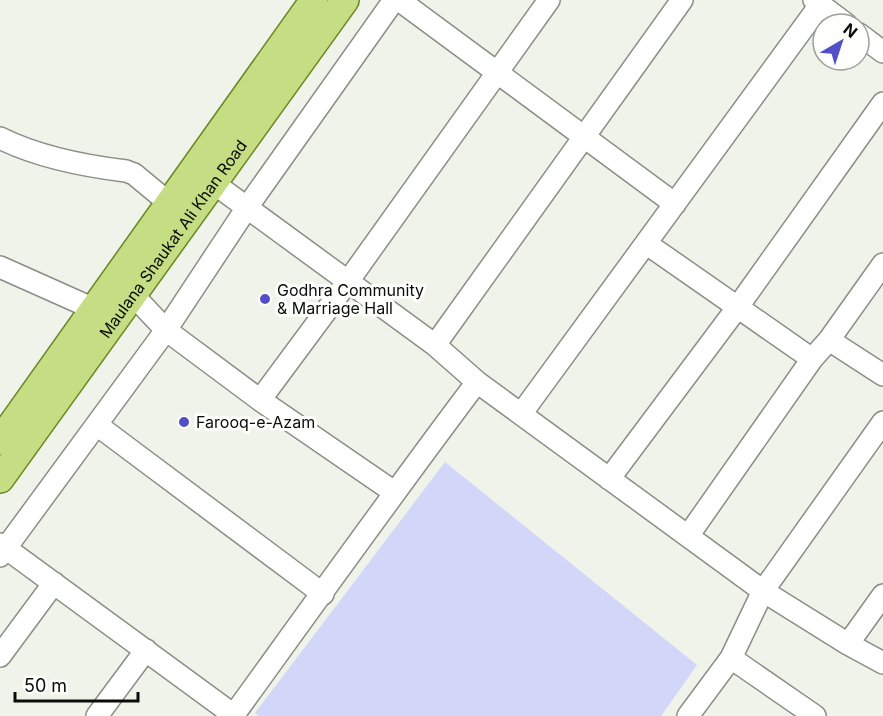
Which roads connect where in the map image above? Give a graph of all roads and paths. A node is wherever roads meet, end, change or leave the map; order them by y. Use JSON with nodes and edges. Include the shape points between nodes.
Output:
{"nodes":[{"id":1,"x":314,"y":0,"type":"edge"},
{"id":2,"x":345,"y":0,"type":"edge"},
{"id":3,"x":394,"y":0,"type":"edge"},
{"id":4,"x":399,"y":0,"type":"edge"},
{"id":5,"x":549,"y":0,"type":"edge"},
{"id":6,"x":682,"y":0,"type":"edge"},
{"id":7,"x":817,"y":2,"type":"edge"},
{"id":8,"x":830,"y":12,"type":"edge"},
{"id":9,"x":498,"y":73,"type":"junction"},
{"id":10,"x":883,"y":103,"type":"edge"},
{"id":11,"x":584,"y":137,"type":"junction"},
{"id":12,"x":0,"y":138,"type":"edge"},
{"id":13,"x":212,"y":182,"type":"junction"},
{"id":14,"x":169,"y":203,"type":"junction"},
{"id":15,"x":675,"y":204,"type":"junction"},
{"id":16,"x":248,"y":206,"type":"junction"},
{"id":17,"x":646,"y":244,"type":"junction"},
{"id":18,"x":883,"y":264,"type":"edge"},
{"id":19,"x":0,"y":267,"type":"edge"},
{"id":20,"x":349,"y":280,"type":"junction"},
{"id":21,"x":132,"y":294,"type":"junction"},
{"id":22,"x":737,"y":308,"type":"junction"},
{"id":23,"x":94,"y":309,"type":"junction"},
{"id":24,"x":166,"y":330,"type":"junction"},
{"id":25,"x":829,"y":340,"type":"junction"},
{"id":26,"x":435,"y":345,"type":"junction"},
{"id":27,"x":812,"y":359,"type":"junction"},
{"id":28,"x":883,"y":375,"type":"edge"},
{"id":29,"x":477,"y":382,"type":"junction"},
{"id":30,"x":260,"y":400,"type":"junction"},
{"id":31,"x":521,"y":414,"type":"junction"},
{"id":32,"x":883,"y":422,"type":"edge"},
{"id":33,"x":97,"y":425,"type":"junction"},
{"id":34,"x":0,"y":441,"type":"edge"},
{"id":35,"x":0,"y":479,"type":"edge"},
{"id":36,"x":609,"y":479,"type":"junction"},
{"id":37,"x":394,"y":492,"type":"junction"},
{"id":38,"x":688,"y":536,"type":"junction"},
{"id":39,"x":2,"y":550,"type":"edge"},
{"id":40,"x":54,"y":583,"type":"junction"},
{"id":41,"x":763,"y":591,"type":"junction"},
{"id":42,"x":322,"y":594,"type":"junction"},
{"id":43,"x":883,"y":596,"type":"edge"},
{"id":44,"x":848,"y":644,"type":"junction"},
{"id":45,"x":146,"y":650,"type":"junction"},
{"id":46,"x":0,"y":656,"type":"edge"},
{"id":47,"x":731,"y":658,"type":"junction"},
{"id":48,"x":883,"y":663,"type":"edge"},
{"id":49,"x":98,"y":716,"type":"edge"},
{"id":50,"x":234,"y":716,"type":"edge"},
{"id":51,"x":688,"y":716,"type":"edge"},
{"id":52,"x":815,"y":716,"type":"edge"}],
"edges":[{"from":1,"to":14,"type":"main road","name":"Maulana Shaukat Ali Khan Road"},
{"from":2,"to":13,"type":"main road","name":"Maulana Shaukat Ali Khan Road"},
{"from":3,"to":16,"type":"street"},
{"from":4,"to":9,"type":"street"},
{"from":5,"to":9,"type":"street"},
{"from":6,"to":11,"type":"street"},
{"from":7,"to":8,"type":"street"},
{"from":7,"to":15,"type":"street"},
{"from":9,"to":11,"type":"street"},
{"from":9,"to":20,"type":"street"},
{"from":10,"to":22,"type":"street"},
{"from":11,"to":15,"type":"street"},
{"from":11,"to":26,"type":"street"},
{"from":12,"to":14,"type":"street","via":[[41,154],[134,174]]},
{"from":13,"to":16,"type":"street"},
{"from":13,"to":21,"type":"main road","name":"Maulana Shaukat Ali Khan Road"},
{"from":14,"to":23,"type":"main road","name":"Maulana Shaukat Ali Khan Road"},
{"from":15,"to":17,"type":"street"},
{"from":16,"to":20,"type":"street"},
{"from":16,"to":24,"type":"street"},
{"from":17,"to":22,"type":"street"},
{"from":17,"to":31,"type":"street"},
{"from":18,"to":25,"type":"street"},
{"from":19,"to":23,"type":"street"},
{"from":20,"to":26,"type":"street"},
{"from":20,"to":30,"type":"street"},
{"from":21,"to":24,"type":"street"},
{"from":21,"to":35,"type":"main road","name":"Maulana Shaukat Ali Khan Road"},
{"from":22,"to":27,"type":"street"},
{"from":22,"to":36,"type":"street"},
{"from":23,"to":34,"type":"main road","name":"Maulana Shaukat Ali Khan Road"},
{"from":24,"to":30,"type":"street"},
{"from":24,"to":33,"type":"street"},
{"from":25,"to":27,"type":"street"},
{"from":25,"to":28,"type":"street"},
{"from":26,"to":29,"type":"street"},
{"from":27,"to":38,"type":"street"},
{"from":29,"to":31,"type":"street"},
{"from":29,"to":37,"type":"street"},
{"from":30,"to":37,"type":"street"},
{"from":31,"to":36,"type":"street"},
{"from":32,"to":41,"type":"street"},
{"from":33,"to":39,"type":"street"},
{"from":33,"to":42,"type":"street"},
{"from":36,"to":38,"type":"street"},
{"from":37,"to":42,"type":"street"},
{"from":38,"to":41,"type":"street"},
{"from":39,"to":40,"type":"street"},
{"from":40,"to":45,"type":"street"},
{"from":40,"to":46,"type":"street"},
{"from":41,"to":44,"type":"street"},
{"from":41,"to":47,"type":"street"},
{"from":42,"to":50,"type":"street"},
{"from":43,"to":44,"type":"street"},
{"from":44,"to":48,"type":"street"},
{"from":45,"to":49,"type":"street"},
{"from":45,"to":50,"type":"street"},
{"from":47,"to":51,"type":"street"},
{"from":47,"to":52,"type":"street"}]}
